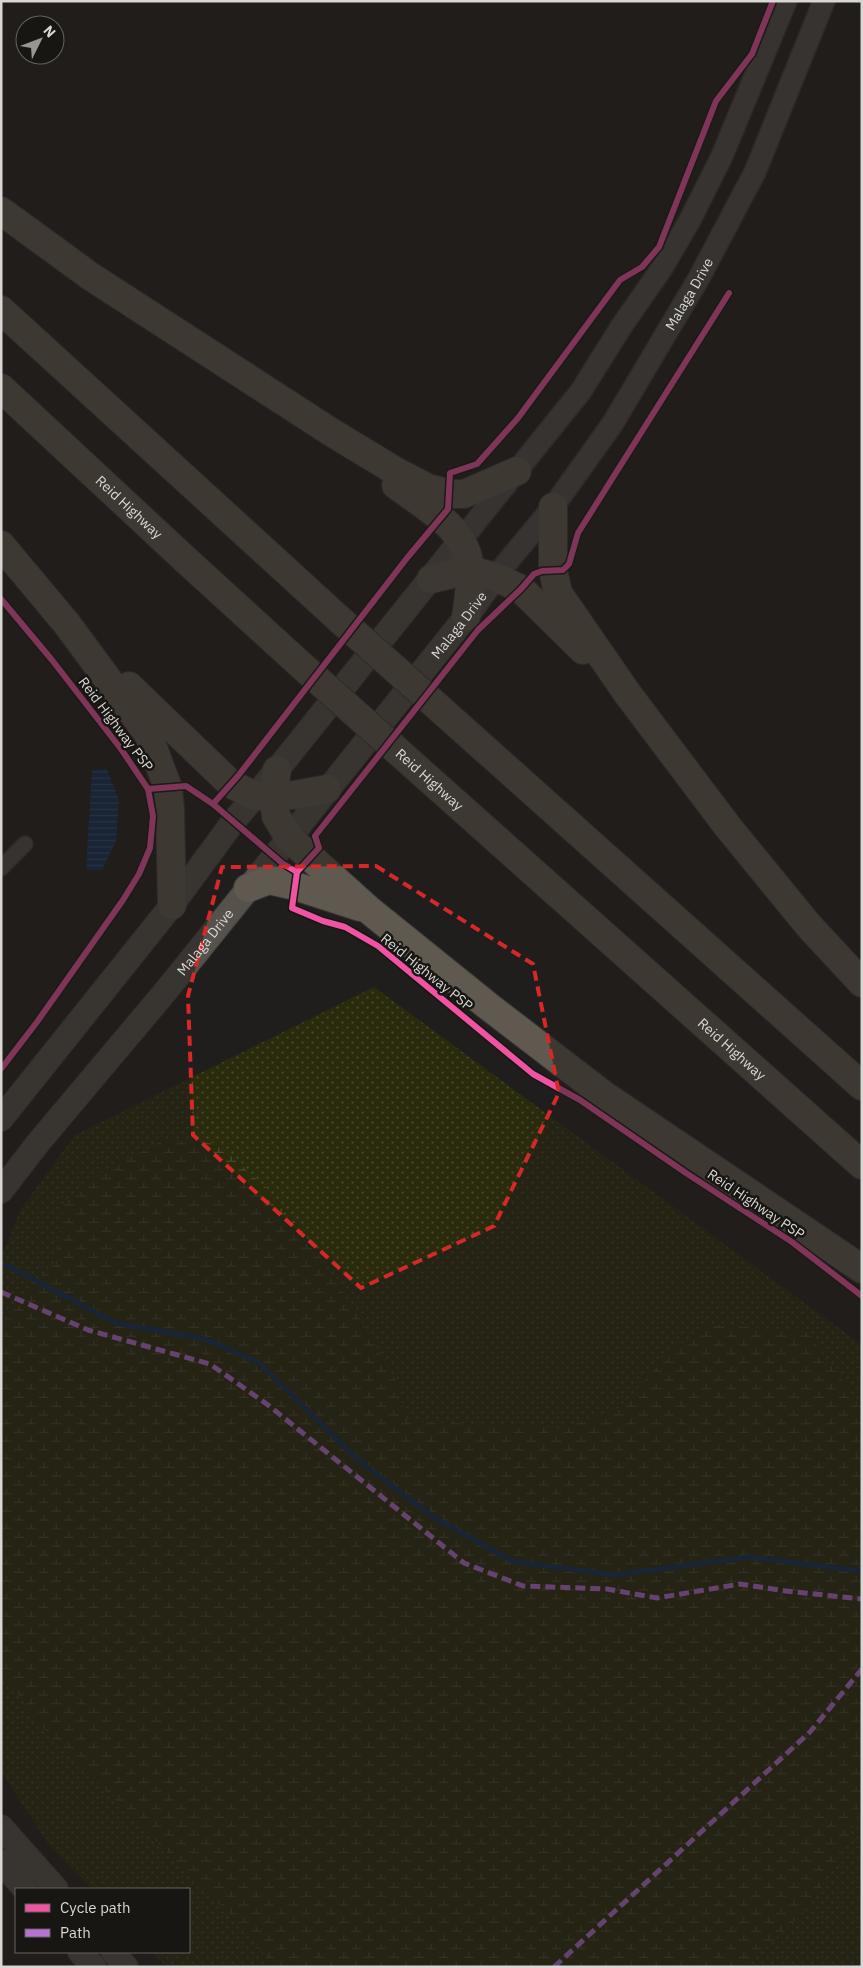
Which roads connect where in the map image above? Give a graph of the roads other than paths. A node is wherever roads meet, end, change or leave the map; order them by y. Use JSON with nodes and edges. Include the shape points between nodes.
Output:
{"nodes":[{"id":1,"x":786,"y":1,"type":"edge"},
{"id":2,"x":824,"y":1,"type":"edge"},
{"id":3,"x":1,"y":211,"type":"edge"},
{"id":4,"x":1,"y":310,"type":"edge"},
{"id":5,"x":1,"y":388,"type":"edge"},
{"id":6,"x":331,"y":432,"type":"junction"},
{"id":7,"x":517,"y":472,"type":"junction"},
{"id":8,"x":553,"y":507,"type":"junction"},
{"id":9,"x":462,"y":539,"type":"junction"},
{"id":10,"x":1,"y":545,"type":"edge"},
{"id":11,"x":483,"y":573,"type":"junction"},
{"id":12,"x":431,"y":579,"type":"junction"},
{"id":13,"x":466,"y":617,"type":"joint"},
{"id":14,"x":67,"y":624,"type":"junction"},
{"id":15,"x":627,"y":693,"type":"junction"},
{"id":16,"x":268,"y":787,"type":"junction"},
{"id":17,"x":327,"y":789,"type":"junction"},
{"id":18,"x":289,"y":838,"type":"junction"},
{"id":19,"x":25,"y":844,"type":"dead end"},
{"id":20,"x":1,"y":868,"type":"edge"},
{"id":21,"x":248,"y":888,"type":"junction"},
{"id":22,"x":172,"y":905,"type":"junction"},
{"id":23,"x":369,"y":910,"type":"junction"},
{"id":24,"x":862,"y":983,"type":"edge"},
{"id":25,"x":862,"y":1086,"type":"edge"},
{"id":26,"x":1,"y":1119,"type":"edge"},
{"id":27,"x":862,"y":1165,"type":"edge"},
{"id":28,"x":1,"y":1191,"type":"edge"},
{"id":29,"x":862,"y":1269,"type":"edge"},
{"id":30,"x":1,"y":1827,"type":"edge"},
{"id":31,"x":1,"y":1862,"type":"edge"},
{"id":32,"x":24,"y":1888,"type":"edge"},
{"id":33,"x":55,"y":1888,"type":"edge"},
{"id":34,"x":81,"y":1953,"type":"edge"},
{"id":35,"x":114,"y":1953,"type":"edge"},
{"id":36,"x":94,"y":1967,"type":"edge"},
{"id":37,"x":126,"y":1967,"type":"edge"}],
"edges":[{"from":1,"to":7,"type":"main road","via":[[722,156],[690,220],[582,391]]},
{"from":2,"to":8,"type":"main road","name":"Malaga Drive","via":[[755,172],[728,225],[613,422]]},
{"from":3,"to":6,"type":"highway","via":[[90,276]]},
{"from":4,"to":25,"type":"highway","bridge":true,"via":[[339,619]]},
{"from":5,"to":27,"type":"highway","name":"Reid Highway","bridge":true,"via":[[302,666]]},
{"from":6,"to":7,"type":"highway","via":[[397,472],[428,488],[450,494],[464,494]]},
{"from":6,"to":9,"type":"highway","via":[[441,518]]},
{"from":7,"to":9,"type":"main road"},
{"from":8,"to":11,"type":"main road","name":"Malaga Drive"},
{"from":8,"to":15,"type":"highway","via":[[553,570],[558,593]]},
{"from":9,"to":11,"type":"highway","via":[[466,551]]},
{"from":9,"to":12,"type":"main road"},
{"from":10,"to":14,"type":"highway"},
{"from":11,"to":12,"type":"highway"},
{"from":11,"to":13,"type":"highway"},
{"from":11,"to":15,"type":"highway","via":[[521,589]]},
{"from":12,"to":16,"type":"main road","via":[[318,716]]},
{"from":13,"to":17,"type":"main road","name":"Malaga Drive"},
{"from":14,"to":16,"type":"highway","via":[[231,784]]},
{"from":14,"to":22,"type":"highway","via":[[148,734],[165,779],[170,809]]},
{"from":15,"to":24,"type":"highway","via":[[734,834],[809,926]]},
{"from":16,"to":17,"type":"highway","via":[[294,795]]},
{"from":16,"to":18,"type":"highway","via":[[276,816]]},
{"from":16,"to":22,"type":"main road"},
{"from":17,"to":18,"type":"main road","name":"Malaga Drive"},
{"from":18,"to":21,"type":"main road","name":"Malaga Drive"},
{"from":18,"to":23,"type":"highway"},
{"from":19,"to":20,"type":"street"},
{"from":21,"to":23,"type":"highway","via":[[268,880]]},
{"from":21,"to":28,"type":"main road","name":"Malaga Drive"},
{"from":22,"to":26,"type":"main road"},
{"from":23,"to":29,"type":"highway","via":[[604,1095]]},
{"from":30,"to":33,"type":"main road"},
{"from":31,"to":32,"type":"main road"},
{"from":34,"to":36,"type":"main road"},
{"from":35,"to":37,"type":"main road"}]}
